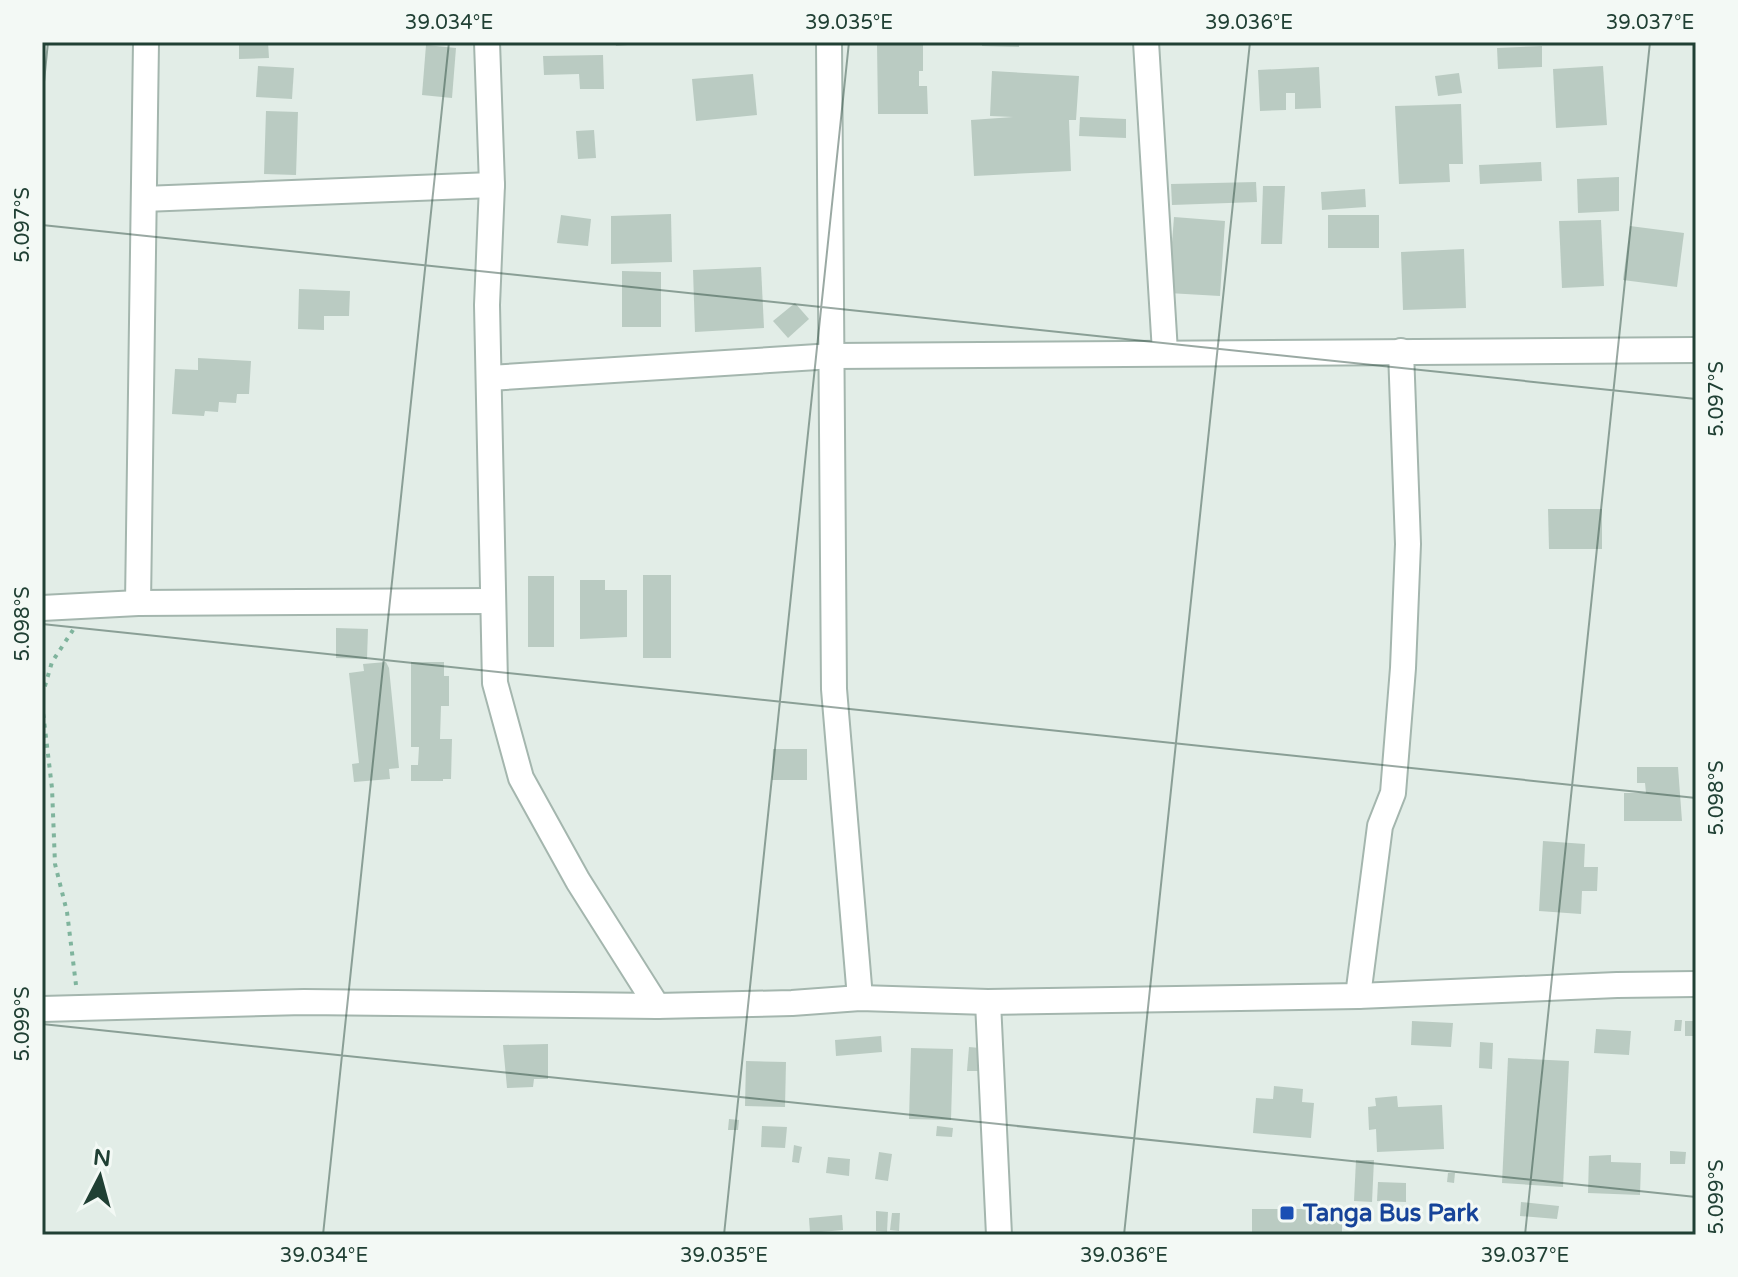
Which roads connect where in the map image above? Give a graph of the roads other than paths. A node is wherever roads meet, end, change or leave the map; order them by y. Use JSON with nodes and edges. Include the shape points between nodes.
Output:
{"nodes":[{"id":1,"x":146,"y":42,"type":"edge"},
{"id":2,"x":487,"y":42,"type":"edge"},
{"id":3,"x":829,"y":42,"type":"edge"},
{"id":4,"x":1146,"y":42,"type":"edge"},
{"id":5,"x":492,"y":185,"type":"junction"},
{"id":6,"x":144,"y":199,"type":"junction"},
{"id":7,"x":1696,"y":350,"type":"edge"},
{"id":8,"x":1401,"y":351,"type":"junction"},
{"id":9,"x":1165,"y":352,"type":"junction"},
{"id":10,"x":833,"y":356,"type":"junction"},
{"id":11,"x":489,"y":378,"type":"junction"},
{"id":12,"x":493,"y":601,"type":"junction"},
{"id":13,"x":138,"y":603,"type":"junction"},
{"id":14,"x":42,"y":608,"type":"edge"},
{"id":15,"x":1696,"y":984,"type":"edge"},
{"id":16,"x":1358,"y":996,"type":"junction"},
{"id":17,"x":860,"y":998,"type":"junction"},
{"id":18,"x":988,"y":1002,"type":"junction"},
{"id":19,"x":657,"y":1006,"type":"junction"},
{"id":20,"x":42,"y":1009,"type":"edge"},
{"id":21,"x":999,"y":1235,"type":"edge"}],
"edges":[{"from":1,"to":6,"type":"street"},
{"from":2,"to":5,"type":"street"},
{"from":3,"to":10,"type":"street"},
{"from":4,"to":9,"type":"street"},
{"from":5,"to":6,"type":"street"},
{"from":5,"to":11,"type":"street"},
{"from":6,"to":13,"type":"street"},
{"from":7,"to":8,"type":"street"},
{"from":8,"to":9,"type":"street"},
{"from":8,"to":16,"type":"street","via":[[1408,544],[1403,668],[1393,793],[1380,826]]},
{"from":9,"to":10,"type":"street"},
{"from":10,"to":11,"type":"street"},
{"from":10,"to":17,"type":"street","via":[[834,689]]},
{"from":11,"to":12,"type":"street"},
{"from":12,"to":13,"type":"street"},
{"from":12,"to":19,"type":"street","via":[[495,683],[521,778]]},
{"from":13,"to":14,"type":"street"},
{"from":15,"to":16,"type":"street"},
{"from":16,"to":18,"type":"street"},
{"from":17,"to":18,"type":"street"},
{"from":17,"to":19,"type":"street"},
{"from":18,"to":21,"type":"street"},
{"from":19,"to":20,"type":"street","via":[[304,1002]]}]}
